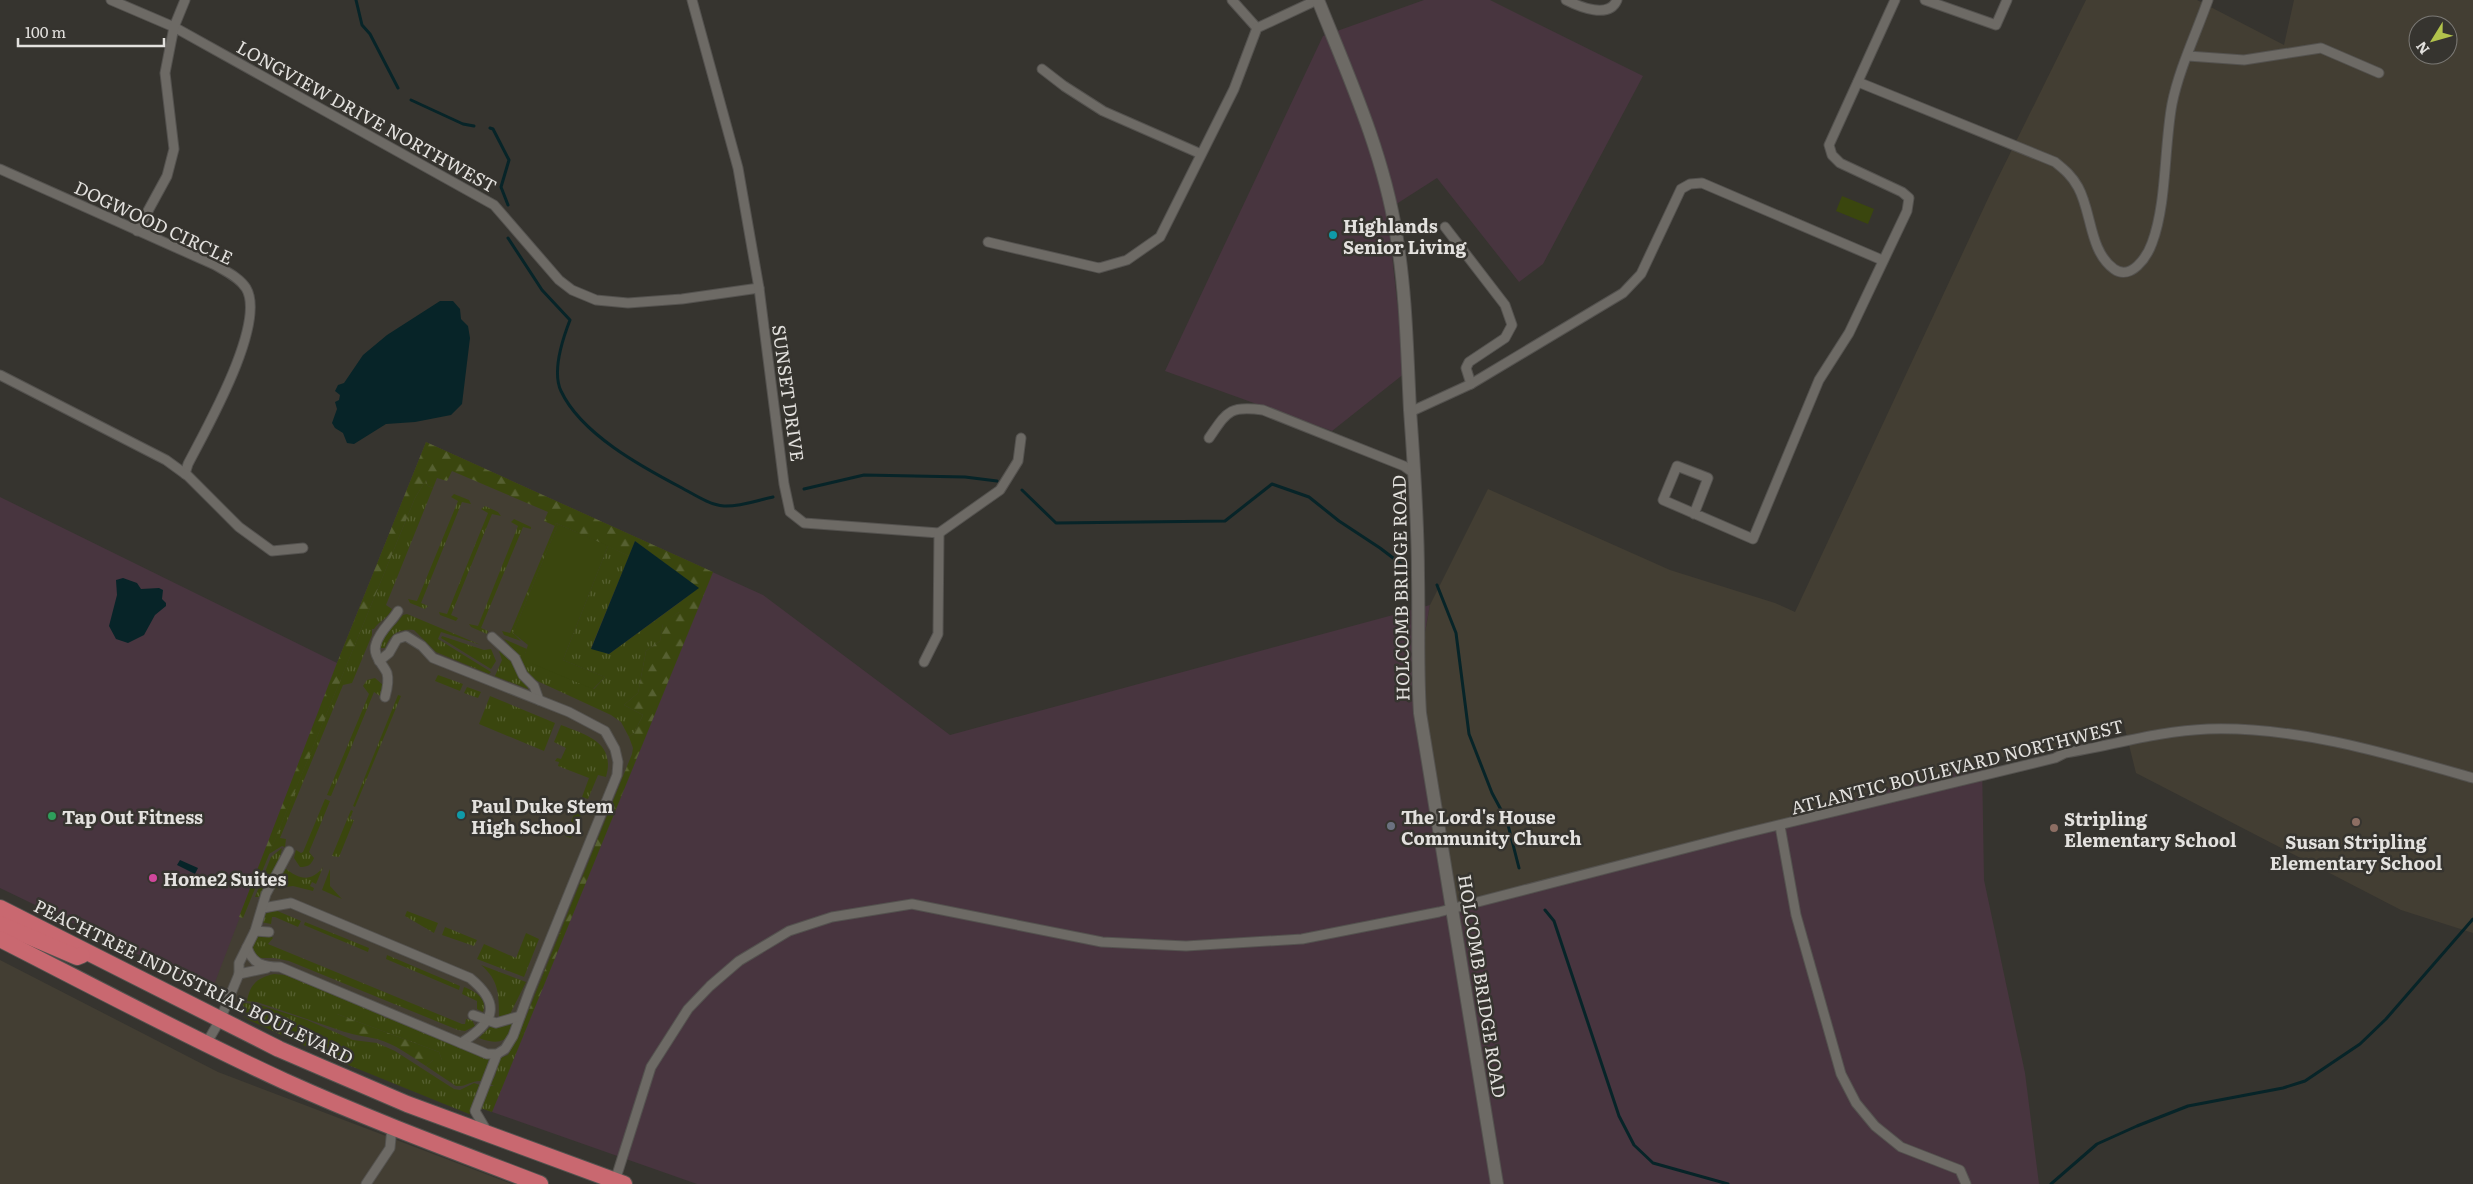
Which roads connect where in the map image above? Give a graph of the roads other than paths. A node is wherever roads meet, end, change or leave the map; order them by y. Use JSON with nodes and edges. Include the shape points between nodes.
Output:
{"nodes":[{"id":1,"x":111,"y":0,"type":"edge"},
{"id":2,"x":185,"y":0,"type":"edge"},
{"id":3,"x":692,"y":0,"type":"edge"},
{"id":4,"x":1232,"y":0,"type":"edge"},
{"id":5,"x":1317,"y":0,"type":"edge"},
{"id":6,"x":1566,"y":0,"type":"edge"},
{"id":7,"x":1617,"y":0,"type":"edge"},
{"id":8,"x":1895,"y":0,"type":"edge"},
{"id":9,"x":1925,"y":0,"type":"edge"},
{"id":10,"x":2008,"y":0,"type":"edge"},
{"id":11,"x":2208,"y":0,"type":"edge"},
{"id":12,"x":174,"y":27,"type":"junction"},
{"id":13,"x":1257,"y":28,"type":"junction"},
{"id":14,"x":2188,"y":56,"type":"junction"},
{"id":15,"x":1042,"y":68,"type":"dead end"},
{"id":16,"x":2379,"y":73,"type":"dead end"},
{"id":17,"x":1858,"y":82,"type":"junction"},
{"id":18,"x":1201,"y":154,"type":"junction"},
{"id":19,"x":0,"y":169,"type":"edge"},
{"id":20,"x":1445,"y":227,"type":"dead end"},
{"id":21,"x":137,"y":231,"type":"junction"},
{"id":22,"x":988,"y":242,"type":"dead end"},
{"id":23,"x":1882,"y":260,"type":"junction"},
{"id":24,"x":759,"y":288,"type":"junction"},
{"id":25,"x":0,"y":375,"type":"edge"},
{"id":26,"x":1471,"y":384,"type":"junction"},
{"id":27,"x":1410,"y":412,"type":"junction"},
{"id":28,"x":1021,"y":438,"type":"dead end"},
{"id":29,"x":1209,"y":438,"type":"dead end"},
{"id":30,"x":185,"y":474,"type":"junction"},
{"id":31,"x":1415,"y":474,"type":"junction"},
{"id":32,"x":1694,"y":514,"type":"junction"},
{"id":33,"x":940,"y":533,"type":"junction"},
{"id":34,"x":302,"y":548,"type":"dead end"},
{"id":35,"x":398,"y":611,"type":"dead end"},
{"id":36,"x":492,"y":637,"type":"dead end"},
{"id":37,"x":379,"y":661,"type":"junction"},
{"id":38,"x":924,"y":662,"type":"dead end"},
{"id":39,"x":385,"y":697,"type":"dead end"},
{"id":40,"x":539,"y":700,"type":"junction"},
{"id":41,"x":2473,"y":778,"type":"edge"},
{"id":42,"x":1780,"y":826,"type":"junction"},
{"id":43,"x":289,"y":851,"type":"dead end"},
{"id":44,"x":0,"y":908,"type":"edge"},
{"id":45,"x":263,"y":908,"type":"junction"},
{"id":46,"x":1452,"y":908,"type":"junction"},
{"id":47,"x":0,"y":924,"type":"edge"},
{"id":48,"x":254,"y":931,"type":"junction"},
{"id":49,"x":269,"y":932,"type":"dead end"},
{"id":50,"x":0,"y":939,"type":"edge"},
{"id":51,"x":247,"y":947,"type":"junction"},
{"id":52,"x":91,"y":953,"type":"junction"},
{"id":53,"x":270,"y":967,"type":"junction"},
{"id":54,"x":239,"y":974,"type":"junction"},
{"id":55,"x":473,"y":1015,"type":"dead end"},
{"id":56,"x":520,"y":1016,"type":"junction"},
{"id":57,"x":220,"y":1020,"type":"junction"},
{"id":58,"x":487,"y":1020,"type":"junction"},
{"id":59,"x":461,"y":1043,"type":"junction"},
{"id":60,"x":206,"y":1044,"type":"junction"},
{"id":61,"x":496,"y":1054,"type":"junction"},
{"id":62,"x":392,"y":1127,"type":"junction"},
{"id":63,"x":488,"y":1133,"type":"junction"},
{"id":64,"x":617,"y":1183,"type":"edge"},
{"id":65,"x":366,"y":1184,"type":"edge"},
{"id":66,"x":540,"y":1184,"type":"edge"},
{"id":67,"x":1497,"y":1184,"type":"edge"},
{"id":68,"x":1966,"y":1184,"type":"edge"}],
"edges":[{"from":1,"to":12,"type":"street","name":"LONGVIEW DRIVE NORTHWEST"},
{"from":2,"to":12,"type":"street"},
{"from":3,"to":24,"type":"street","name":"SUNSET DRIVE","via":[[738,168]]},
{"from":4,"to":13,"type":"street"},
{"from":5,"to":13,"type":"street"},
{"from":5,"to":27,"type":"street","name":"HOLCOMB BRIDGE ROAD","via":[[1351,83],[1391,205],[1404,294]]},
{"from":6,"to":7,"type":"street","via":[[1602,10],[1611,8]]},
{"from":8,"to":17,"type":"street"},
{"from":9,"to":10,"type":"street","via":[[1996,25]]},
{"from":11,"to":14,"type":"street"},
{"from":12,"to":21,"type":"street","via":[[165,73],[174,149],[167,176]]},
{"from":12,"to":24,"type":"street","name":"LONGVIEW DRIVE NORTHWEST","via":[[494,205],[558,280],[572,290],[596,300],[628,303]]},
{"from":13,"to":18,"type":"street","via":[[1234,89]]},
{"from":14,"to":16,"type":"street","via":[[2244,60],[2321,48]]},
{"from":14,"to":17,"type":"street","via":[[2172,103],[2161,200],[2152,242],[2142,260],[2128,272],[2114,269],[2099,252],[2079,188],[2068,172],[2055,162]]},
{"from":15,"to":18,"type":"street","via":[[1102,111]]},
{"from":17,"to":23,"type":"street","via":[[1829,145],[1832,155],[1840,163],[1909,198],[1907,211]]},
{"from":18,"to":22,"type":"street","via":[[1160,237],[1127,260],[1099,268]]},
{"from":19,"to":21,"type":"street","name":"DOGWOOD CIRCLE"},
{"from":20,"to":26,"type":"street","via":[[1505,306],[1512,324],[1505,338],[1469,362],[1466,368]]},
{"from":21,"to":30,"type":"street","name":"DOGWOOD CIRCLE","via":[[215,265],[240,280],[251,302],[246,335],[227,388]]},
{"from":23,"to":26,"type":"street","via":[[1702,183],[1690,184],[1681,189],[1642,274],[1623,293]]},
{"from":23,"to":32,"type":"street","via":[[1849,333],[1819,380],[1753,539]]},
{"from":24,"to":33,"type":"street","name":"SUNSET DRIVE","via":[[790,512],[804,523]]},
{"from":25,"to":30,"type":"street","via":[[166,460]]},
{"from":26,"to":27,"type":"street"},
{"from":27,"to":31,"type":"street","name":"HOLCOMB BRIDGE ROAD"},
{"from":28,"to":33,"type":"street","via":[[1018,461],[1000,490]]},
{"from":29,"to":31,"type":"street","via":[[1226,414],[1244,407],[1262,410],[1404,466]]},
{"from":30,"to":34,"type":"street","via":[[239,526],[272,551]]},
{"from":31,"to":46,"type":"street","name":"HOLCOMB BRIDGE ROAD","via":[[1420,712]]},
{"from":32,"to":32,"type":"street","via":[[1663,500],[1677,466],[1708,478]]},
{"from":33,"to":38,"type":"street","via":[[938,634]]},
{"from":35,"to":37,"type":"street","via":[[374,646]]},
{"from":36,"to":40,"type":"street","via":[[515,658],[523,675],[534,686]]},
{"from":37,"to":39,"type":"street","via":[[387,673]]},
{"from":37,"to":40,"type":"street","via":[[389,653],[397,639],[406,636],[433,658]]},
{"from":40,"to":56,"type":"street","via":[[605,731],[615,750],[618,768]]},
{"from":41,"to":42,"type":"street","name":"ATLANTIC BOULEVARD NORTHWEST","via":[[2362,746],[2266,732],[2209,729],[2157,734],[2065,753],[2056,758]]},
{"from":42,"to":46,"type":"street","name":"ATLANTIC BOULEVARD NORTHWEST"},
{"from":42,"to":68,"type":"street","via":[[1796,915],[1841,1074],[1856,1103],[1875,1126],[1901,1147],[1960,1170]]},
{"from":43,"to":45,"type":"street","via":[[266,894]]},
{"from":44,"to":52,"type":"highway","name":"PEACHTREE INDUSTRIAL BOULEVARD"},
{"from":45,"to":48,"type":"street"},
{"from":45,"to":58,"type":"street","via":[[291,903],[470,978],[485,990],[490,1003]]},
{"from":46,"to":64,"type":"street","name":"ATLANTIC BOULEVARD NORTHWEST","via":[[1302,939],[1186,946],[1102,942],[912,904],[832,917],[789,931],[739,961],[688,1009],[651,1067]]},
{"from":46,"to":67,"type":"street","name":"HOLCOMB BRIDGE ROAD"},
{"from":47,"to":52,"type":"highway","via":[[77,957]]},
{"from":48,"to":49,"type":"street"},
{"from":48,"to":51,"type":"street"},
{"from":50,"to":60,"type":"highway"},
{"from":51,"to":53,"type":"street","via":[[253,960]]},
{"from":51,"to":54,"type":"street","via":[[239,963]]},
{"from":52,"to":57,"type":"highway","name":"PEACHTREE INDUSTRIAL BOULEVARD"},
{"from":53,"to":54,"type":"street"},
{"from":53,"to":59,"type":"street","via":[[288,971]]},
{"from":54,"to":57,"type":"street"},
{"from":55,"to":58,"type":"street"},
{"from":56,"to":58,"type":"street","via":[[504,1022]]},
{"from":56,"to":61,"type":"street","via":[[505,1049]]},
{"from":57,"to":60,"type":"street"},
{"from":57,"to":63,"type":"highway","name":"PEACHTREE INDUSTRIAL BOULEVARD","via":[[382,1093]]},
{"from":58,"to":59,"type":"street","via":[[479,1032]]},
{"from":59,"to":61,"type":"street","via":[[487,1054]]},
{"from":60,"to":62,"type":"highway"},
{"from":61,"to":63,"type":"street","via":[[475,1111]]},
{"from":62,"to":65,"type":"street","via":[[390,1148]]},
{"from":62,"to":66,"type":"highway"},
{"from":63,"to":64,"type":"highway","name":"PEACHTREE INDUSTRIAL BOULEVARD"}]}
